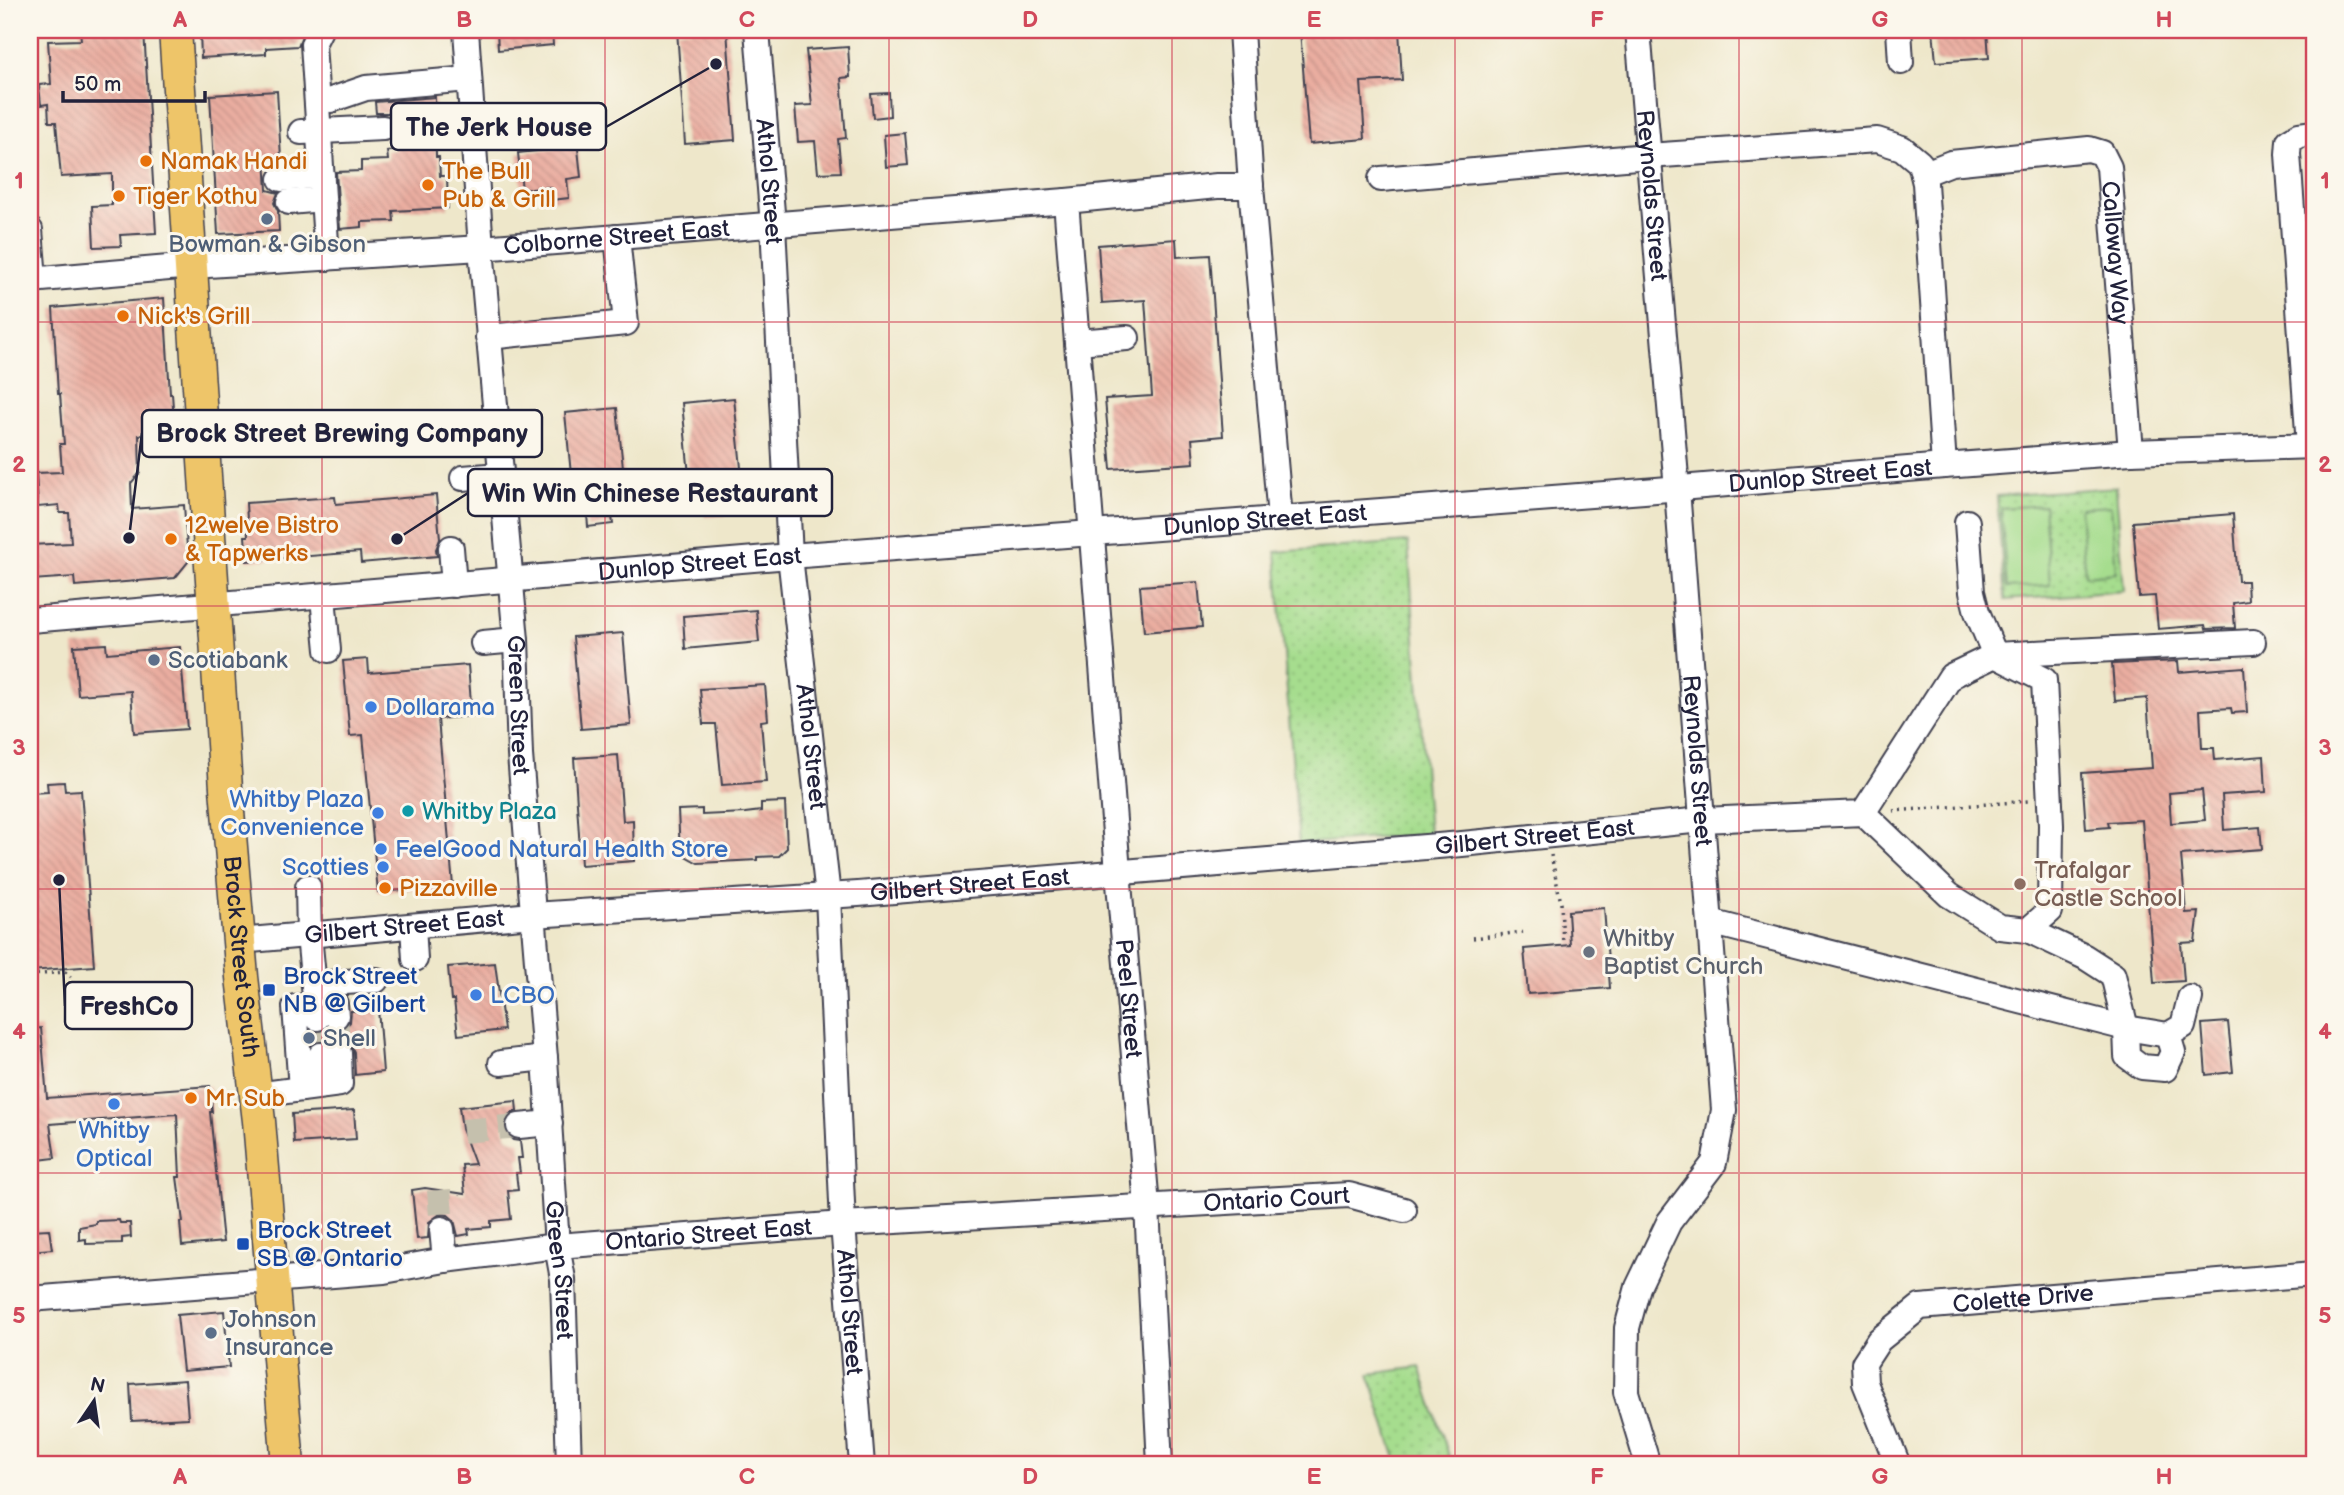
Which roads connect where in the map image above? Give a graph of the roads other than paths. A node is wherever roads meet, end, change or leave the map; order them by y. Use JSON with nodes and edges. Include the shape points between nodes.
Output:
{"nodes":[{"id":1,"x":175,"y":30,"type":"edge"},
{"id":2,"x":320,"y":30,"type":"edge"},
{"id":3,"x":466,"y":30,"type":"edge"},
{"id":4,"x":757,"y":30,"type":"edge"},
{"id":5,"x":1241,"y":30,"type":"edge"},
{"id":6,"x":1638,"y":30,"type":"edge"},
{"id":7,"x":1890,"y":33,"type":"edge"},
{"id":8,"x":1901,"y":62,"type":"dead end"},
{"id":9,"x":469,"y":79,"type":"junction"},
{"id":10,"x":331,"y":100,"type":"dead end"},
{"id":11,"x":383,"y":128,"type":"dead end"},
{"id":12,"x":310,"y":131,"type":"junction"},
{"id":13,"x":2314,"y":134,"type":"edge"},
{"id":14,"x":1648,"y":156,"type":"junction"},
{"id":15,"x":1923,"y":174,"type":"junction"},
{"id":16,"x":1381,"y":179,"type":"dead end"},
{"id":17,"x":1251,"y":186,"type":"junction"},
{"id":18,"x":322,"y":187,"type":"junction"},
{"id":19,"x":285,"y":190,"type":"dead end"},
{"id":20,"x":1066,"y":201,"type":"junction"},
{"id":21,"x":773,"y":225,"type":"junction"},
{"id":22,"x":30,"y":230,"type":"edge"},
{"id":23,"x":617,"y":237,"type":"junction"},
{"id":24,"x":481,"y":248,"type":"junction"},
{"id":25,"x":327,"y":258,"type":"junction"},
{"id":26,"x":192,"y":266,"type":"junction"},
{"id":27,"x":32,"y":279,"type":"edge"},
{"id":28,"x":488,"y":337,"type":"junction"},
{"id":29,"x":1127,"y":338,"type":"dead end"},
{"id":30,"x":1077,"y":342,"type":"junction"},
{"id":31,"x":2312,"y":446,"type":"edge"},
{"id":32,"x":2131,"y":452,"type":"junction"},
{"id":33,"x":1944,"y":466,"type":"junction"},
{"id":34,"x":500,"y":475,"type":"junction"},
{"id":35,"x":463,"y":478,"type":"dead end"},
{"id":36,"x":1677,"y":489,"type":"junction"},
{"id":37,"x":1280,"y":518,"type":"junction"},
{"id":38,"x":1968,"y":522,"type":"dead end"},
{"id":39,"x":1092,"y":533,"type":"junction"},
{"id":40,"x":451,"y":548,"type":"dead end"},
{"id":41,"x":790,"y":556,"type":"junction"},
{"id":42,"x":509,"y":578,"type":"junction"},
{"id":43,"x":454,"y":585,"type":"junction"},
{"id":44,"x":323,"y":597,"type":"junction"},
{"id":45,"x":215,"y":606,"type":"junction"},
{"id":46,"x":30,"y":620,"type":"edge"},
{"id":47,"x":516,"y":640,"type":"junction"},
{"id":48,"x":2253,"y":642,"type":"dead end"},
{"id":49,"x":483,"y":643,"type":"dead end"},
{"id":50,"x":328,"y":650,"type":"dead end"},
{"id":51,"x":1995,"y":654,"type":"junction"},
{"id":52,"x":1863,"y":813,"type":"junction"},
{"id":53,"x":1702,"y":820,"type":"junction"},
{"id":54,"x":1118,"y":872,"type":"junction"},
{"id":55,"x":308,"y":887,"type":"dead end"},
{"id":56,"x":828,"y":896,"type":"junction"},
{"id":57,"x":533,"y":915,"type":"junction"},
{"id":58,"x":1710,"y":922,"type":"junction"},
{"id":59,"x":413,"y":926,"type":"junction"},
{"id":60,"x":2028,"y":930,"type":"junction"},
{"id":61,"x":309,"y":935,"type":"junction"},
{"id":62,"x":239,"y":941,"type":"junction"},
{"id":63,"x":415,"y":958,"type":"dead end"},
{"id":64,"x":376,"y":981,"type":"dead end"},
{"id":65,"x":2190,"y":998,"type":"dead end"},
{"id":66,"x":321,"y":1006,"type":"junction"},
{"id":67,"x":2126,"y":1028,"type":"junction"},
{"id":68,"x":2168,"y":1035,"type":"junction"},
{"id":69,"x":330,"y":1054,"type":"tunnel mouth"},
{"id":70,"x":545,"y":1058,"type":"junction"},
{"id":71,"x":501,"y":1063,"type":"dead end"},
{"id":72,"x":312,"y":1087,"type":"junction"},
{"id":73,"x":256,"y":1095,"type":"junction"},
{"id":74,"x":550,"y":1122,"type":"junction"},
{"id":75,"x":519,"y":1126,"type":"tunnel mouth"},
{"id":76,"x":1147,"y":1206,"type":"junction"},
{"id":77,"x":1404,"y":1210,"type":"dead end"},
{"id":78,"x":842,"y":1224,"type":"junction"},
{"id":79,"x":442,"y":1228,"type":"tunnel mouth"},
{"id":80,"x":557,"y":1246,"type":"junction"},
{"id":81,"x":445,"y":1260,"type":"junction"},
{"id":82,"x":2314,"y":1274,"type":"edge"},
{"id":83,"x":273,"y":1280,"type":"junction"},
{"id":84,"x":30,"y":1299,"type":"edge"},
{"id":85,"x":288,"y":1465,"type":"edge"},
{"id":86,"x":569,"y":1465,"type":"edge"},
{"id":87,"x":862,"y":1465,"type":"edge"},
{"id":88,"x":1160,"y":1465,"type":"edge"},
{"id":89,"x":1648,"y":1465,"type":"edge"},
{"id":90,"x":1898,"y":1465,"type":"edge"}],
"edges":[{"from":1,"to":26,"type":"main road","name":"Brock Street South"},
{"from":2,"to":12,"type":"street","via":[[313,44]]},
{"from":3,"to":9,"type":"street","name":"Green Street"},
{"from":4,"to":21,"type":"street","name":"Athol Street"},
{"from":5,"to":17,"type":"street"},
{"from":6,"to":14,"type":"street","name":"Reynolds Street"},
{"from":7,"to":8,"type":"street"},
{"from":9,"to":10,"type":"street","via":[[366,88]]},
{"from":9,"to":24,"type":"street","name":"Green Street"},
{"from":11,"to":12,"type":"street"},
{"from":12,"to":18,"type":"street"},
{"from":13,"to":31,"type":"street","via":[[2289,141],[2288,155]]},
{"from":14,"to":15,"type":"street","via":[[1877,141],[1902,148],[1920,163]]},
{"from":14,"to":16,"type":"street"},
{"from":14,"to":36,"type":"street","name":"Reynolds Street"},
{"from":15,"to":32,"type":"street","name":"Calloway Way","via":[[1951,163],[2089,149],[2102,153],[2109,167]]},
{"from":15,"to":33,"type":"street"},
{"from":17,"to":20,"type":"street","name":"Colborne Street East"},
{"from":17,"to":37,"type":"street"},
{"from":18,"to":19,"type":"street"},
{"from":18,"to":25,"type":"street"},
{"from":20,"to":21,"type":"street","name":"Colborne Street East"},
{"from":20,"to":30,"type":"street","name":"Peel Street"},
{"from":21,"to":23,"type":"street","name":"Colborne Street East"},
{"from":21,"to":41,"type":"street","name":"Athol Street"},
{"from":22,"to":27,"type":"street"},
{"from":23,"to":24,"type":"street","name":"Colborne Street East"},
{"from":23,"to":28,"type":"street","via":[[626,323]]},
{"from":24,"to":25,"type":"street","name":"Colborne Street East"},
{"from":24,"to":28,"type":"street","name":"Green Street"},
{"from":25,"to":26,"type":"street","name":"Colborne Street East"},
{"from":26,"to":27,"type":"street","name":"Colborne Street East"},
{"from":26,"to":45,"type":"main road","name":"Brock Street South"},
{"from":28,"to":34,"type":"street","name":"Green Street"},
{"from":29,"to":30,"type":"street"},
{"from":30,"to":39,"type":"street","name":"Peel Street"},
{"from":31,"to":32,"type":"street","name":"Dunlop Street East"},
{"from":32,"to":33,"type":"street","name":"Dunlop Street East"},
{"from":33,"to":36,"type":"street","name":"Dunlop Street East"},
{"from":34,"to":35,"type":"street"},
{"from":34,"to":42,"type":"street","name":"Green Street"},
{"from":36,"to":37,"type":"street","name":"Dunlop Street East"},
{"from":36,"to":53,"type":"street","name":"Reynolds Street"},
{"from":37,"to":39,"type":"street","name":"Dunlop Street East"},
{"from":38,"to":51,"type":"street","via":[[1972,592]]},
{"from":39,"to":41,"type":"street","name":"Dunlop Street East"},
{"from":39,"to":54,"type":"street","name":"Peel Street"},
{"from":40,"to":43,"type":"street"},
{"from":41,"to":42,"type":"street","name":"Dunlop Street East"},
{"from":41,"to":56,"type":"street","name":"Athol Street"},
{"from":42,"to":43,"type":"street","name":"Dunlop Street East"},
{"from":42,"to":47,"type":"street","name":"Green Street"},
{"from":43,"to":44,"type":"street","name":"Dunlop Street East"},
{"from":44,"to":45,"type":"street","name":"Dunlop Street East"},
{"from":44,"to":50,"type":"street"},
{"from":45,"to":46,"type":"street","name":"Dunlop Street East"},
{"from":45,"to":62,"type":"main road","name":"Brock Street South"},
{"from":47,"to":49,"type":"street"},
{"from":47,"to":57,"type":"street","name":"Green Street"},
{"from":48,"to":51,"type":"street"},
{"from":51,"to":52,"type":"street","via":[[1951,676]]},
{"from":51,"to":60,"type":"street","via":[[2044,680],[2050,911]]},
{"from":52,"to":53,"type":"street","name":"Gilbert Street East"},
{"from":52,"to":60,"type":"street","via":[[1949,895],[2000,927]]},
{"from":53,"to":54,"type":"street","name":"Gilbert Street East"},
{"from":53,"to":58,"type":"street","name":"Reynolds Street"},
{"from":54,"to":56,"type":"street","name":"Gilbert Street East"},
{"from":54,"to":76,"type":"street","name":"Peel Street"},
{"from":55,"to":61,"type":"street"},
{"from":56,"to":57,"type":"street","name":"Gilbert Street East"},
{"from":56,"to":78,"type":"street","name":"Athol Street"},
{"from":57,"to":59,"type":"street","name":"Gilbert Street East"},
{"from":57,"to":70,"type":"street","name":"Green Street"},
{"from":58,"to":67,"type":"street"},
{"from":58,"to":89,"type":"street","name":"Reynolds Street","via":[[1724,1110],[1714,1163],[1669,1222],[1638,1287],[1627,1328],[1626,1392]]},
{"from":59,"to":61,"type":"street","name":"Gilbert Street East"},
{"from":59,"to":63,"type":"street"},
{"from":60,"to":67,"type":"street","via":[[2113,975]]},
{"from":61,"to":62,"type":"street","name":"Gilbert Street East"},
{"from":61,"to":66,"type":"street"},
{"from":62,"to":73,"type":"main road","name":"Brock Street South"},
{"from":64,"to":66,"type":"street"},
{"from":65,"to":68,"type":"street","via":[[2183,1026]]},
{"from":66,"to":72,"type":"street","via":[[295,1007]]},
{"from":67,"to":68,"type":"street"},
{"from":67,"to":68,"type":"street","via":[[2127,1056],[2142,1067],[2165,1069],[2173,1052]]},
{"from":69,"to":72,"type":"street","via":[[340,1084]]},
{"from":70,"to":71,"type":"street"},
{"from":70,"to":74,"type":"street","name":"Green Street"},
{"from":72,"to":73,"type":"street"},
{"from":73,"to":83,"type":"main road","name":"Brock Street South"},
{"from":74,"to":75,"type":"street"},
{"from":74,"to":80,"type":"street","name":"Green Street"},
{"from":76,"to":77,"type":"street","name":"Ontario Court","via":[[1349,1195]]},
{"from":76,"to":78,"type":"street","name":"Ontario Street East"},
{"from":76,"to":88,"type":"street","name":"Peel Street"},
{"from":78,"to":80,"type":"street","name":"Ontario Street East"},
{"from":78,"to":87,"type":"street","name":"Athol Street"},
{"from":79,"to":81,"type":"street"},
{"from":80,"to":81,"type":"street","name":"Ontario Street East"},
{"from":80,"to":86,"type":"street","name":"Green Street","via":[[563,1279]]},
{"from":81,"to":83,"type":"street","name":"Ontario Street East"},
{"from":82,"to":90,"type":"street","name":"Colette Drive","via":[[1920,1307],[1878,1340],[1864,1363],[1865,1383]]},
{"from":83,"to":84,"type":"street","name":"Ontario Street East"},
{"from":83,"to":85,"type":"main road","name":"Brock Street South"}]}
